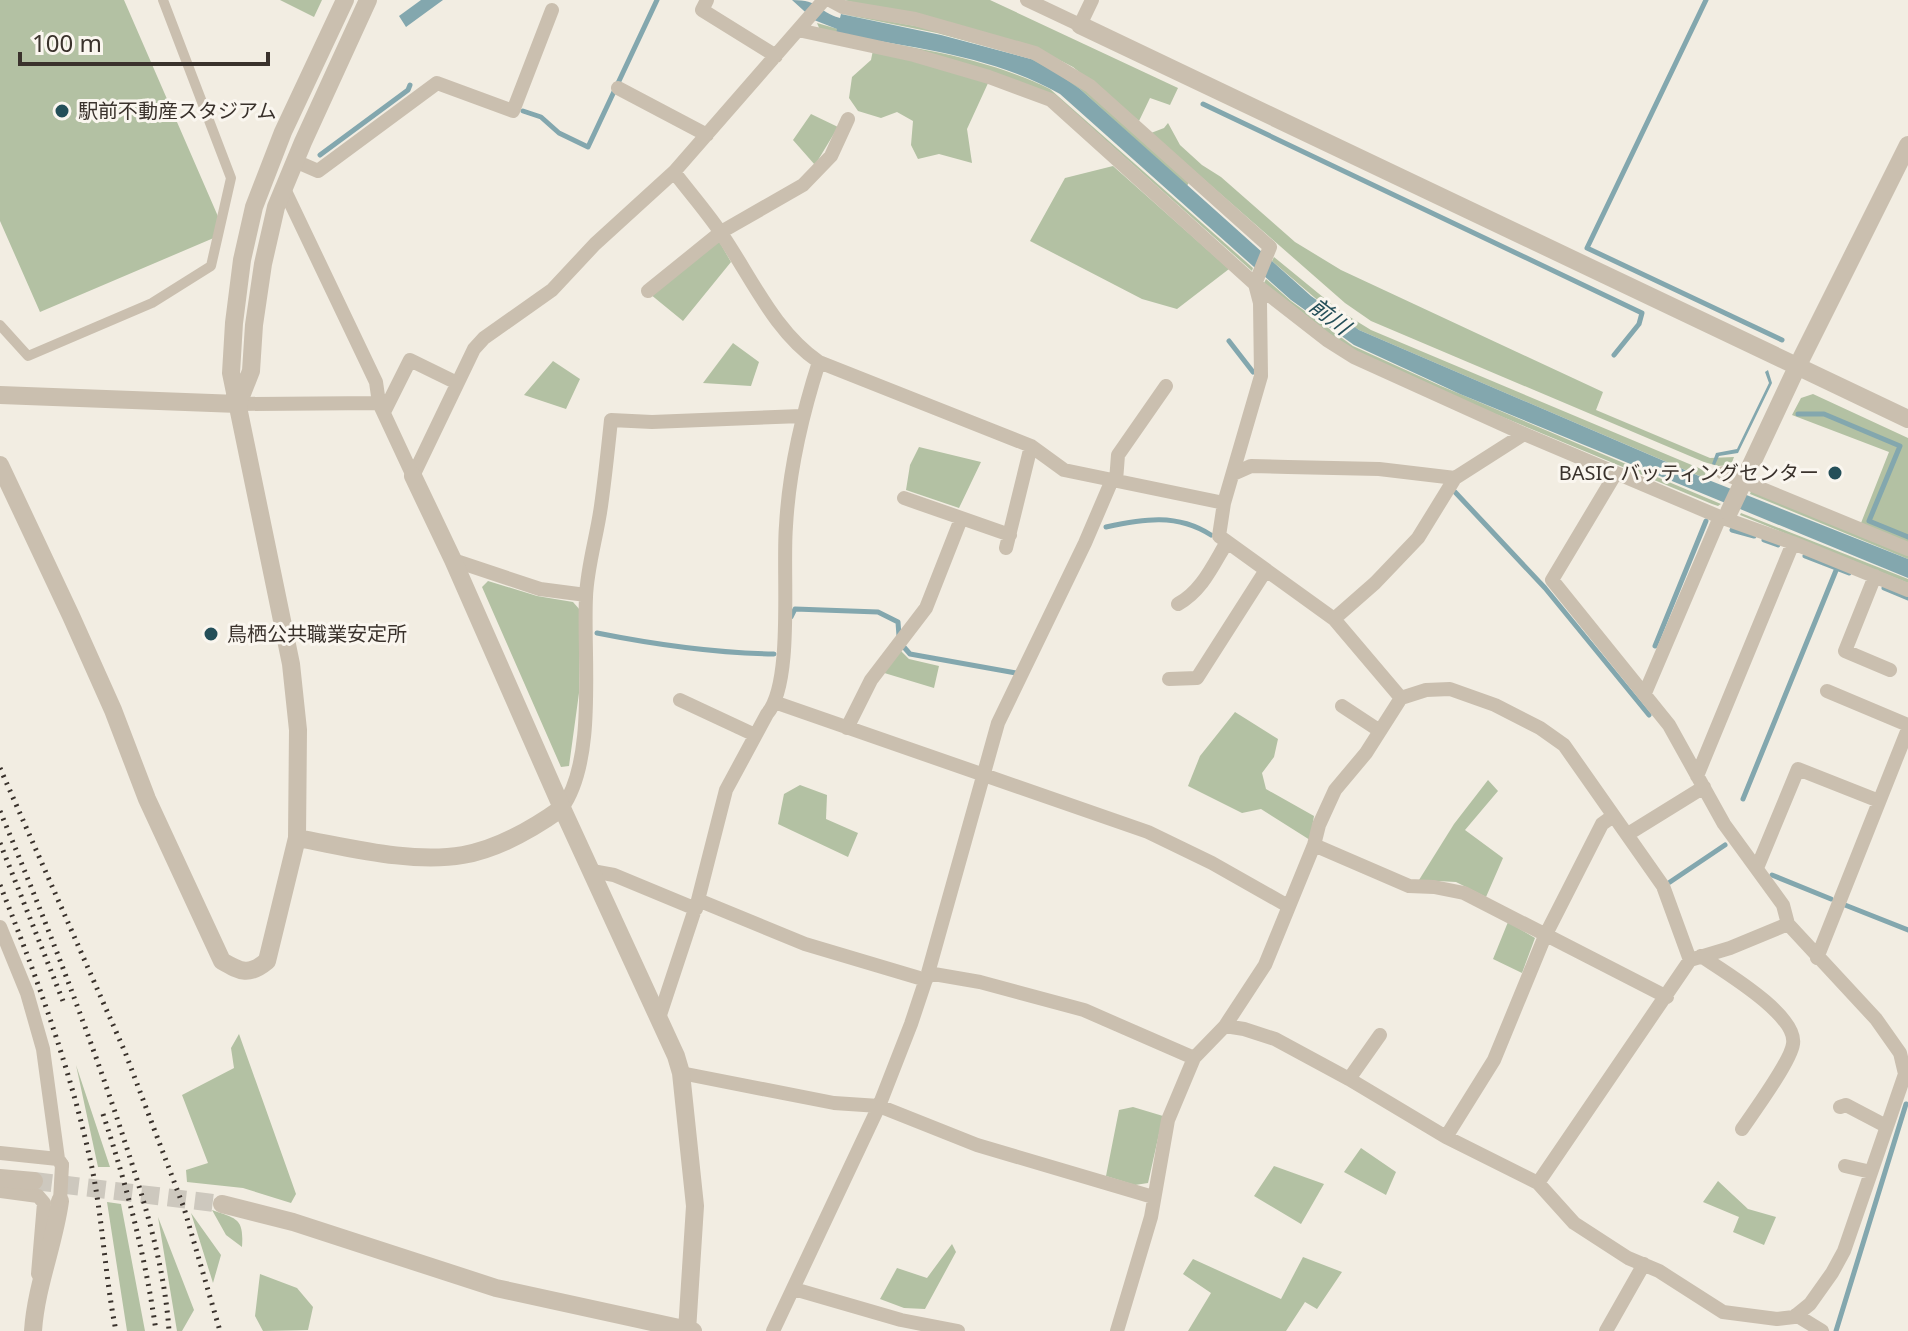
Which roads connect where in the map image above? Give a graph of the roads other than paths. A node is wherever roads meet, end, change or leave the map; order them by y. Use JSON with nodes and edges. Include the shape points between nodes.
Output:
{"nodes":[{"id":1,"x":163,"y":0,"type":"edge"},
{"id":2,"x":345,"y":0,"type":"edge"},
{"id":3,"x":368,"y":0,"type":"edge"},
{"id":4,"x":707,"y":0,"type":"edge"},
{"id":5,"x":1027,"y":0,"type":"edge"},
{"id":6,"x":1092,"y":0,"type":"edge"},
{"id":7,"x":821,"y":6,"type":"edge"},
{"id":8,"x":552,"y":10,"type":"dead end"},
{"id":9,"x":1080,"y":25,"type":"junction"},
{"id":10,"x":798,"y":30,"type":"junction"},
{"id":11,"x":776,"y":56,"type":"junction"},
{"id":12,"x":618,"y":88,"type":"dead end"},
{"id":13,"x":848,"y":119,"type":"dead end"},
{"id":14,"x":707,"y":135,"type":"junction"},
{"id":15,"x":1908,"y":145,"type":"edge"},
{"id":16,"x":295,"y":161,"type":"junction"},
{"id":17,"x":674,"y":172,"type":"junction"},
{"id":18,"x":284,"y":189,"type":"junction"},
{"id":19,"x":721,"y":232,"type":"junction"},
{"id":20,"x":1257,"y":279,"type":"junction"},
{"id":21,"x":648,"y":291,"type":"dead end"},
{"id":22,"x":0,"y":325,"type":"edge"},
{"id":23,"x":819,"y":362,"type":"junction"},
{"id":24,"x":1797,"y":367,"type":"junction"},
{"id":25,"x":457,"y":383,"type":"junction"},
{"id":26,"x":1166,"y":386,"type":"dead end"},
{"id":27,"x":0,"y":395,"type":"edge"},
{"id":28,"x":238,"y":404,"type":"junction"},
{"id":29,"x":381,"y":408,"type":"junction"},
{"id":30,"x":802,"y":416,"type":"junction"},
{"id":31,"x":1908,"y":419,"type":"edge"},
{"id":32,"x":1524,"y":434,"type":"junction"},
{"id":33,"x":1031,"y":446,"type":"junction"},
{"id":34,"x":0,"y":465,"type":"edge"},
{"id":35,"x":1616,"y":473,"type":"junction"},
{"id":36,"x":1723,"y":473,"type":"dead end"},
{"id":37,"x":1233,"y":474,"type":"junction"},
{"id":38,"x":413,"y":476,"type":"junction"},
{"id":39,"x":1455,"y":478,"type":"junction"},
{"id":40,"x":1114,"y":481,"type":"junction"},
{"id":41,"x":1742,"y":485,"type":"junction"},
{"id":42,"x":904,"y":498,"type":"dead end"},
{"id":43,"x":1224,"y":503,"type":"junction"},
{"id":44,"x":1725,"y":516,"type":"junction"},
{"id":45,"x":961,"y":519,"type":"junction"},
{"id":46,"x":1227,"y":542,"type":"junction"},
{"id":47,"x":1793,"y":543,"type":"junction"},
{"id":48,"x":1908,"y":549,"type":"edge"},
{"id":49,"x":453,"y":560,"type":"junction"},
{"id":50,"x":1266,"y":570,"type":"junction"},
{"id":51,"x":1875,"y":576,"type":"junction"},
{"id":52,"x":1908,"y":590,"type":"edge"},
{"id":53,"x":586,"y":595,"type":"junction"},
{"id":54,"x":1178,"y":604,"type":"dead end"},
{"id":55,"x":1334,"y":619,"type":"junction"},
{"id":56,"x":1890,"y":670,"type":"dead end"},
{"id":57,"x":1169,"y":679,"type":"dead end"},
{"id":58,"x":1827,"y":691,"type":"dead end"},
{"id":59,"x":1645,"y":693,"type":"junction"},
{"id":60,"x":1401,"y":698,"type":"junction"},
{"id":61,"x":680,"y":700,"type":"dead end"},
{"id":62,"x":777,"y":703,"type":"junction"},
{"id":63,"x":1342,"y":706,"type":"dead end"},
{"id":64,"x":1908,"y":727,"type":"edge"},
{"id":65,"x":847,"y":728,"type":"junction"},
{"id":66,"x":1380,"y":731,"type":"junction"},
{"id":67,"x":755,"y":735,"type":"junction"},
{"id":68,"x":985,"y":777,"type":"junction"},
{"id":69,"x":1700,"y":781,"type":"junction"},
{"id":70,"x":1879,"y":801,"type":"junction"},
{"id":71,"x":562,"y":808,"type":"junction"},
{"id":72,"x":1613,"y":816,"type":"junction"},
{"id":73,"x":1628,"y":834,"type":"junction"},
{"id":74,"x":297,"y":838,"type":"junction"},
{"id":75,"x":1314,"y":845,"type":"junction"},
{"id":76,"x":1757,"y":868,"type":"junction"},
{"id":77,"x":592,"y":871,"type":"junction"},
{"id":78,"x":697,"y":904,"type":"junction"},
{"id":79,"x":1288,"y":906,"type":"junction"},
{"id":80,"x":1788,"y":924,"type":"junction"},
{"id":81,"x":0,"y":927,"type":"edge"},
{"id":82,"x":1545,"y":936,"type":"junction"},
{"id":83,"x":1696,"y":958,"type":"junction"},
{"id":84,"x":1817,"y":958,"type":"junction"},
{"id":85,"x":927,"y":976,"type":"junction"},
{"id":86,"x":1667,"y":997,"type":"junction"},
{"id":87,"x":659,"y":1018,"type":"junction"},
{"id":88,"x":1225,"y":1026,"type":"junction"},
{"id":89,"x":1380,"y":1035,"type":"dead end"},
{"id":90,"x":1194,"y":1058,"type":"junction"},
{"id":91,"x":681,"y":1073,"type":"junction"},
{"id":92,"x":1349,"y":1079,"type":"junction"},
{"id":93,"x":1903,"y":1096,"type":"edge"},
{"id":94,"x":879,"y":1106,"type":"junction"},
{"id":95,"x":1840,"y":1107,"type":"dead end"},
{"id":96,"x":1886,"y":1126,"type":"junction"},
{"id":97,"x":1742,"y":1129,"type":"dead end"},
{"id":98,"x":1446,"y":1137,"type":"junction"},
{"id":99,"x":0,"y":1153,"type":"edge"},
{"id":100,"x":60,"y":1162,"type":"junction"},
{"id":101,"x":1845,"y":1166,"type":"dead end"},
{"id":102,"x":1871,"y":1172,"type":"junction"},
{"id":103,"x":0,"y":1178,"type":"edge"},
{"id":104,"x":34,"y":1181,"type":"tunnel mouth"},
{"id":105,"x":1538,"y":1183,"type":"junction"},
{"id":106,"x":0,"y":1191,"type":"edge"},
{"id":107,"x":1153,"y":1197,"type":"junction"},
{"id":108,"x":60,"y":1201,"type":"joint"},
{"id":109,"x":222,"y":1204,"type":"tunnel mouth"},
{"id":110,"x":1644,"y":1264,"type":"junction"},
{"id":111,"x":794,"y":1289,"type":"junction"},
{"id":112,"x":38,"y":1294,"type":"junction"},
{"id":113,"x":1796,"y":1315,"type":"junction"},
{"id":114,"x":33,"y":1331,"type":"edge"},
{"id":115,"x":689,"y":1331,"type":"edge"},
{"id":116,"x":773,"y":1331,"type":"edge"},
{"id":117,"x":958,"y":1331,"type":"edge"},
{"id":118,"x":1117,"y":1331,"type":"edge"},
{"id":119,"x":1606,"y":1331,"type":"edge"},
{"id":120,"x":1822,"y":1331,"type":"edge"}],
"edges":[{"from":1,"to":22,"type":"street","via":[[231,178],[211,266],[152,303],[28,356]]},
{"from":2,"to":28,"type":"street","via":[[254,207],[234,323],[231,373]]},
{"from":3,"to":16,"type":"street"},
{"from":4,"to":11,"type":"street","via":[[702,10]]},
{"from":5,"to":9,"type":"street"},
{"from":6,"to":9,"type":"street"},
{"from":7,"to":10,"type":"street"},
{"from":7,"to":20,"type":"street","via":[[915,19],[1035,53],[1060,66],[1090,86],[1270,247]]},
{"from":8,"to":16,"type":"street","via":[[513,111],[437,83],[318,171]]},
{"from":9,"to":24,"type":"street"},
{"from":10,"to":11,"type":"street"},
{"from":10,"to":20,"type":"street","via":[[914,55],[1051,100]]},
{"from":11,"to":14,"type":"street"},
{"from":12,"to":14,"type":"street"},
{"from":13,"to":19,"type":"street","via":[[831,156],[803,185]]},
{"from":14,"to":17,"type":"street"},
{"from":15,"to":24,"type":"street"},
{"from":16,"to":18,"type":"street"},
{"from":17,"to":19,"type":"street"},
{"from":17,"to":25,"type":"street","via":[[552,290],[484,338]]},
{"from":18,"to":28,"type":"street","via":[[263,264],[251,371]]},
{"from":18,"to":29,"type":"street","via":[[376,382]]},
{"from":19,"to":21,"type":"street"},
{"from":19,"to":23,"type":"street","via":[[782,328]]},
{"from":20,"to":32,"type":"street","via":[[1354,357]]},
{"from":20,"to":37,"type":"street","via":[[1261,376]]},
{"from":23,"to":30,"type":"street"},
{"from":23,"to":33,"type":"street"},
{"from":24,"to":31,"type":"street"},
{"from":24,"to":41,"type":"street"},
{"from":25,"to":29,"type":"street","via":[[410,360]]},
{"from":25,"to":38,"type":"street"},
{"from":26,"to":40,"type":"street","via":[[1118,455]]},
{"from":27,"to":28,"type":"street"},
{"from":28,"to":29,"type":"street"},
{"from":28,"to":74,"type":"street","via":[[291,664],[298,730]]},
{"from":29,"to":38,"type":"street"},
{"from":30,"to":53,"type":"street","via":[[611,420]]},
{"from":30,"to":62,"type":"street","via":[[786,525],[785,641]]},
{"from":32,"to":35,"type":"street"},
{"from":32,"to":39,"type":"street"},
{"from":33,"to":40,"type":"street","via":[[1064,470]]},
{"from":33,"to":45,"type":"street","via":[[1008,542]]},
{"from":34,"to":74,"type":"street","via":[[222,961],[239,971],[256,970],[267,961]]},
{"from":35,"to":44,"type":"street"},
{"from":35,"to":59,"type":"street","via":[[1552,580]]},
{"from":36,"to":41,"type":"street"},
{"from":37,"to":39,"type":"street","via":[[1251,466],[1379,469]]},
{"from":37,"to":43,"type":"street"},
{"from":38,"to":49,"type":"street"},
{"from":39,"to":55,"type":"street","via":[[1418,538]]},
{"from":40,"to":43,"type":"street"},
{"from":40,"to":68,"type":"street","via":[[998,723]]},
{"from":41,"to":44,"type":"street"},
{"from":41,"to":48,"type":"street"},
{"from":42,"to":45,"type":"street"},
{"from":43,"to":46,"type":"street","via":[[1219,536]]},
{"from":44,"to":47,"type":"street"},
{"from":44,"to":59,"type":"street"},
{"from":45,"to":65,"type":"street","via":[[926,608],[871,680]]},
{"from":46,"to":50,"type":"street"},
{"from":46,"to":54,"type":"street","via":[[1201,585]]},
{"from":47,"to":51,"type":"street"},
{"from":47,"to":69,"type":"street"},
{"from":49,"to":53,"type":"street","via":[[540,589]]},
{"from":49,"to":71,"type":"street"},
{"from":50,"to":55,"type":"street"},
{"from":50,"to":57,"type":"street","via":[[1197,678]]},
{"from":51,"to":52,"type":"street"},
{"from":51,"to":56,"type":"street","via":[[1845,651]]},
{"from":53,"to":71,"type":"street","via":[[587,684],[579,772]]},
{"from":55,"to":60,"type":"street"},
{"from":58,"to":64,"type":"street"},
{"from":59,"to":69,"type":"street"},
{"from":60,"to":66,"type":"street"},
{"from":60,"to":72,"type":"street","via":[[1450,689],[1540,728],[1564,745]]},
{"from":61,"to":67,"type":"street"},
{"from":62,"to":65,"type":"street"},
{"from":62,"to":67,"type":"street"},
{"from":63,"to":66,"type":"street"},
{"from":64,"to":70,"type":"street"},
{"from":65,"to":68,"type":"street"},
{"from":66,"to":75,"type":"street","via":[[1335,790]]},
{"from":67,"to":78,"type":"street","via":[[726,790]]},
{"from":68,"to":79,"type":"street","via":[[1160,837]]},
{"from":68,"to":85,"type":"street"},
{"from":69,"to":73,"type":"street"},
{"from":69,"to":76,"type":"street"},
{"from":70,"to":76,"type":"street","via":[[1798,769]]},
{"from":70,"to":84,"type":"street"},
{"from":71,"to":74,"type":"street","via":[[498,844],[462,855],[395,855]]},
{"from":71,"to":77,"type":"street"},
{"from":72,"to":73,"type":"street"},
{"from":72,"to":82,"type":"street","via":[[1602,824]]},
{"from":73,"to":83,"type":"street","via":[[1663,886]]},
{"from":75,"to":79,"type":"street"},
{"from":75,"to":82,"type":"street","via":[[1409,886],[1464,893]]},
{"from":76,"to":80,"type":"street","via":[[1783,905]]},
{"from":77,"to":78,"type":"street"},
{"from":77,"to":87,"type":"street"},
{"from":78,"to":85,"type":"street","via":[[805,944]]},
{"from":78,"to":87,"type":"street"},
{"from":79,"to":88,"type":"street","via":[[1265,965]]},
{"from":80,"to":83,"type":"street"},
{"from":80,"to":84,"type":"street"},
{"from":81,"to":100,"type":"street","via":[[43,1049]]},
{"from":82,"to":86,"type":"street"},
{"from":82,"to":98,"type":"street","via":[[1494,1060]]},
{"from":83,"to":86,"type":"street"},
{"from":83,"to":97,"type":"street","via":[[1765,1001],[1791,1029],[1793,1044]]},
{"from":84,"to":93,"type":"street","via":[[1876,1019],[1900,1053]]},
{"from":85,"to":90,"type":"street","via":[[980,982],[1084,1010]]},
{"from":85,"to":94,"type":"street"},
{"from":86,"to":105,"type":"street"},
{"from":87,"to":91,"type":"street"},
{"from":88,"to":90,"type":"street"},
{"from":88,"to":92,"type":"street","via":[[1275,1039]]},
{"from":89,"to":92,"type":"street"},
{"from":90,"to":107,"type":"street","via":[[1168,1120]]},
{"from":91,"to":94,"type":"street","via":[[834,1103]]},
{"from":91,"to":115,"type":"street","via":[[695,1206]]},
{"from":92,"to":98,"type":"street"},
{"from":93,"to":96,"type":"street"},
{"from":94,"to":107,"type":"street","via":[[977,1145]]},
{"from":94,"to":111,"type":"street"},
{"from":95,"to":96,"type":"street","via":[[1846,1105]]},
{"from":96,"to":102,"type":"street"},
{"from":98,"to":105,"type":"street"},
{"from":99,"to":100,"type":"street"},
{"from":100,"to":108,"type":"street","bridge":true},
{"from":101,"to":102,"type":"street"},
{"from":102,"to":113,"type":"street","via":[[1844,1251],[1810,1304]]},
{"from":103,"to":104,"type":"street"},
{"from":105,"to":110,"type":"street","via":[[1574,1223]]},
{"from":106,"to":112,"type":"street","via":[[38,1196],[44,1203]]},
{"from":107,"to":118,"type":"street"},
{"from":108,"to":112,"type":"street"},
{"from":109,"to":115,"type":"street","via":[[496,1288]]},
{"from":110,"to":113,"type":"street","via":[[1723,1312],[1777,1319]]},
{"from":110,"to":119,"type":"street"},
{"from":111,"to":116,"type":"street"},
{"from":111,"to":117,"type":"street"},
{"from":112,"to":114,"type":"street"},
{"from":113,"to":120,"type":"street"}]}
